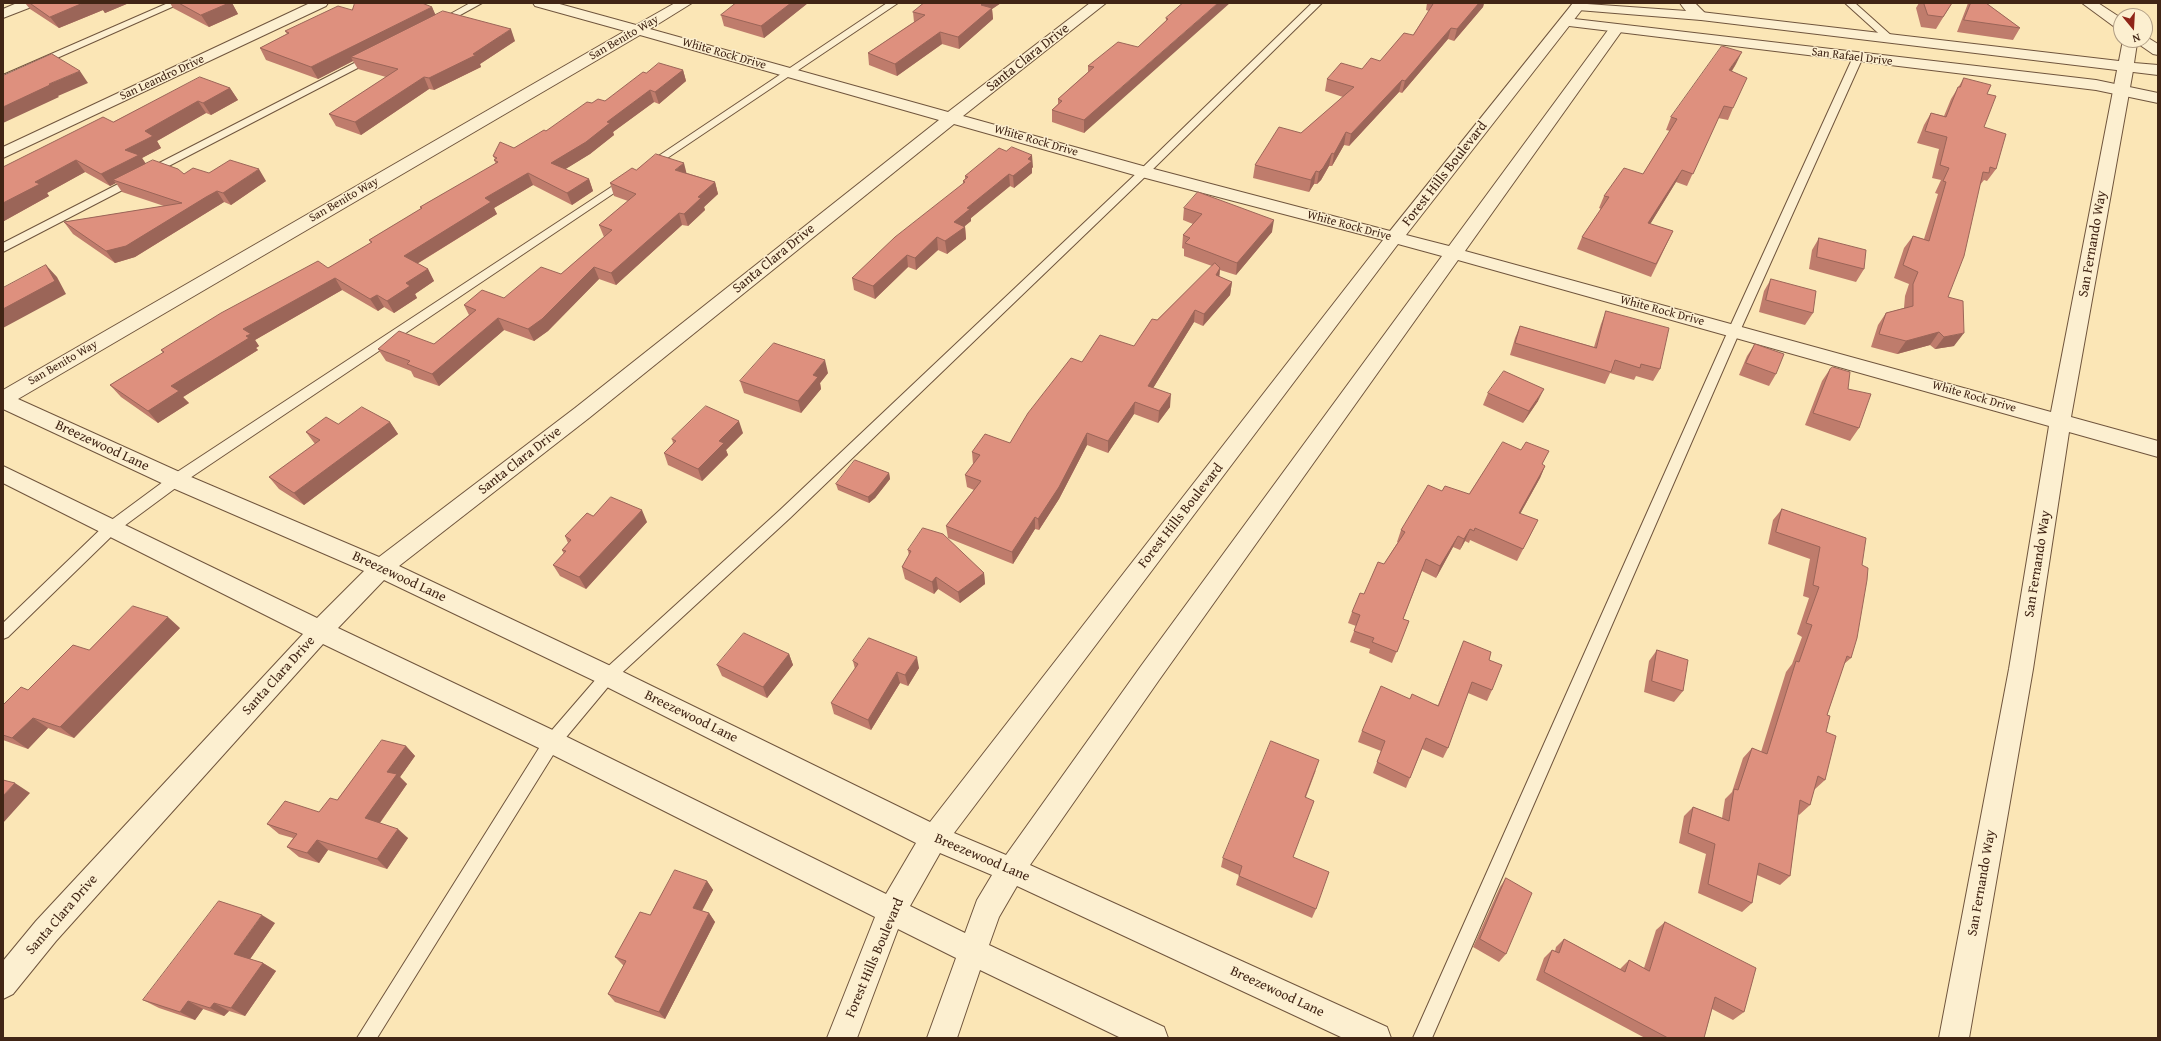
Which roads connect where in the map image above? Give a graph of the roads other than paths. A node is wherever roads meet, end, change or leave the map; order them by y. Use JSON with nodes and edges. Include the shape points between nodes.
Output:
{"nodes":[{"id":1,"x":29,"y":3,"type":"edge"},
{"id":2,"x":176,"y":3,"type":"edge"},
{"id":3,"x":321,"y":3,"type":"edge"},
{"id":4,"x":477,"y":3,"type":"edge"},
{"id":5,"x":540,"y":3,"type":"edge"},
{"id":6,"x":685,"y":3,"type":"edge"},
{"id":7,"x":893,"y":3,"type":"edge"},
{"id":8,"x":1099,"y":3,"type":"edge"},
{"id":9,"x":1317,"y":3,"type":"edge"},
{"id":10,"x":1687,"y":3,"type":"edge"},
{"id":11,"x":1850,"y":3,"type":"edge"},
{"id":12,"x":2089,"y":3,"type":"edge"},
{"id":13,"x":1579,"y":4,"type":"edge"},
{"id":14,"x":3,"y":14,"type":"edge"},
{"id":15,"x":1701,"y":16,"type":"junction"},
{"id":16,"x":2113,"y":20,"type":"edge"},
{"id":17,"x":1566,"y":22,"type":"junction"},
{"id":18,"x":1616,"y":28,"type":"junction"},
{"id":19,"x":428,"y":29,"type":"edge"},
{"id":20,"x":638,"y":30,"type":"junction"},
{"id":21,"x":1890,"y":39,"type":"junction"},
{"id":22,"x":2129,"y":48,"type":"edge"},
{"id":23,"x":378,"y":54,"type":"edge"},
{"id":24,"x":1858,"y":57,"type":"junction"},
{"id":25,"x":2126,"y":65,"type":"junction"},
{"id":26,"x":2158,"y":70,"type":"edge"},
{"id":27,"x":789,"y":73,"type":"junction"},
{"id":28,"x":3,"y":79,"type":"edge"},
{"id":29,"x":2122,"y":90,"type":"junction"},
{"id":30,"x":2158,"y":98,"type":"edge"},
{"id":31,"x":952,"y":117,"type":"junction"},
{"id":32,"x":3,"y":153,"type":"edge"},
{"id":33,"x":1144,"y":172,"type":"junction"},
{"id":34,"x":1394,"y":238,"type":"junction"},
{"id":35,"x":3,"y":248,"type":"edge"},
{"id":36,"x":1454,"y":253,"type":"junction"},
{"id":37,"x":1734,"y":331,"type":"junction"},
{"id":38,"x":3,"y":400,"type":"edge"},
{"id":39,"x":2060,"y":421,"type":"junction"},
{"id":40,"x":2158,"y":449,"type":"edge"},
{"id":41,"x":3,"y":474,"type":"edge"},
{"id":42,"x":176,"y":480,"type":"junction"},
{"id":43,"x":111,"y":528,"type":"junction"},
{"id":44,"x":381,"y":568,"type":"junction"},
{"id":45,"x":320,"y":631,"type":"junction"},
{"id":46,"x":3,"y":633,"type":"edge"},
{"id":47,"x":608,"y":676,"type":"junction"},
{"id":48,"x":552,"y":742,"type":"junction"},
{"id":49,"x":934,"y":838,"type":"junction"},
{"id":50,"x":1011,"y":870,"type":"junction"},
{"id":51,"x":891,"y":911,"type":"junction"},
{"id":52,"x":971,"y":951,"type":"junction"},
{"id":53,"x":3,"y":984,"type":"edge"},
{"id":54,"x":366,"y":1038,"type":"edge"},
{"id":55,"x":842,"y":1038,"type":"edge"},
{"id":56,"x":942,"y":1038,"type":"edge"},
{"id":57,"x":1153,"y":1038,"type":"edge"},
{"id":58,"x":1376,"y":1038,"type":"edge"},
{"id":59,"x":1422,"y":1038,"type":"edge"},
{"id":60,"x":1954,"y":1038,"type":"edge"}],
"edges":[{"from":1,"to":14,"type":"street"},
{"from":2,"to":28,"type":"lane"},
{"from":3,"to":32,"type":"street","name":"San Leandro Drive"},
{"from":4,"to":19,"type":"lane"},
{"from":5,"to":20,"type":"street","name":"White Rock Drive"},
{"from":6,"to":20,"type":"street","name":"San Benito Way"},
{"from":7,"to":27,"type":"lane"},
{"from":8,"to":31,"type":"street","name":"Santa Clara Drive"},
{"from":9,"to":33,"type":"lane"},
{"from":10,"to":15,"type":"street"},
{"from":11,"to":21,"type":"lane"},
{"from":12,"to":16,"type":"street"},
{"from":13,"to":15,"type":"street","name":"San Rafael Drive"},
{"from":13,"to":17,"type":"street","name":"San Rafael Drive"},
{"from":15,"to":21,"type":"street","name":"San Rafael Drive"},
{"from":17,"to":18,"type":"street","name":"San Rafael Drive"},
{"from":17,"to":34,"type":"street","name":"Forest Hills Boulevard"},
{"from":18,"to":24,"type":"street","name":"San Rafael Drive"},
{"from":18,"to":36,"type":"street"},
{"from":20,"to":27,"type":"street","name":"White Rock Drive"},
{"from":20,"to":38,"type":"street","name":"San Benito Way"},
{"from":21,"to":25,"type":"street","name":"San Rafael Drive"},
{"from":22,"to":25,"type":"street","name":"San Fernando Way"},
{"from":23,"to":35,"type":"lane"},
{"from":24,"to":29,"type":"street","name":"San Rafael Drive"},
{"from":24,"to":37,"type":"lane"},
{"from":25,"to":26,"type":"street","name":"San Rafael Drive"},
{"from":25,"to":29,"type":"street","name":"San Fernando Way"},
{"from":27,"to":31,"type":"street","name":"White Rock Drive"},
{"from":27,"to":42,"type":"lane"},
{"from":29,"to":30,"type":"street","name":"San Rafael Drive"},
{"from":29,"to":39,"type":"street","name":"San Fernando Way"},
{"from":31,"to":33,"type":"street","name":"White Rock Drive"},
{"from":31,"to":44,"type":"street","name":"Santa Clara Drive","via":[[582,413]]},
{"from":33,"to":34,"type":"street","name":"White Rock Drive"},
{"from":33,"to":47,"type":"lane","via":[[785,514]]},
{"from":34,"to":36,"type":"street","name":"White Rock Drive"},
{"from":34,"to":49,"type":"street","name":"Forest Hills Boulevard"},
{"from":36,"to":37,"type":"street","name":"White Rock Drive"},
{"from":36,"to":50,"type":"street"},
{"from":37,"to":39,"type":"street","name":"White Rock Drive"},
{"from":37,"to":59,"type":"lane"},
{"from":38,"to":42,"type":"street","name":"Breezewood Lane"},
{"from":39,"to":40,"type":"street","name":"White Rock Drive"},
{"from":39,"to":60,"type":"street","name":"San Fernando Way","via":[[2021,669]]},
{"from":41,"to":43,"type":"street"},
{"from":42,"to":43,"type":"lane"},
{"from":42,"to":44,"type":"street","name":"Breezewood Lane"},
{"from":43,"to":45,"type":"street"},
{"from":43,"to":46,"type":"lane"},
{"from":44,"to":45,"type":"street","name":"Santa Clara Drive"},
{"from":44,"to":47,"type":"street","name":"Breezewood Lane"},
{"from":45,"to":48,"type":"street"},
{"from":45,"to":53,"type":"street","name":"Santa Clara Drive","via":[[46,932]]},
{"from":47,"to":48,"type":"lane"},
{"from":47,"to":49,"type":"street","name":"Breezewood Lane"},
{"from":48,"to":51,"type":"street"},
{"from":48,"to":54,"type":"lane"},
{"from":49,"to":50,"type":"street","name":"Breezewood Lane"},
{"from":49,"to":51,"type":"street","name":"Forest Hills Boulevard"},
{"from":50,"to":52,"type":"street","via":[[987,910]]},
{"from":50,"to":58,"type":"street","name":"Breezewood Lane"},
{"from":51,"to":52,"type":"street"},
{"from":51,"to":55,"type":"street","name":"Forest Hills Boulevard"},
{"from":52,"to":56,"type":"street"},
{"from":52,"to":57,"type":"street"}]}
